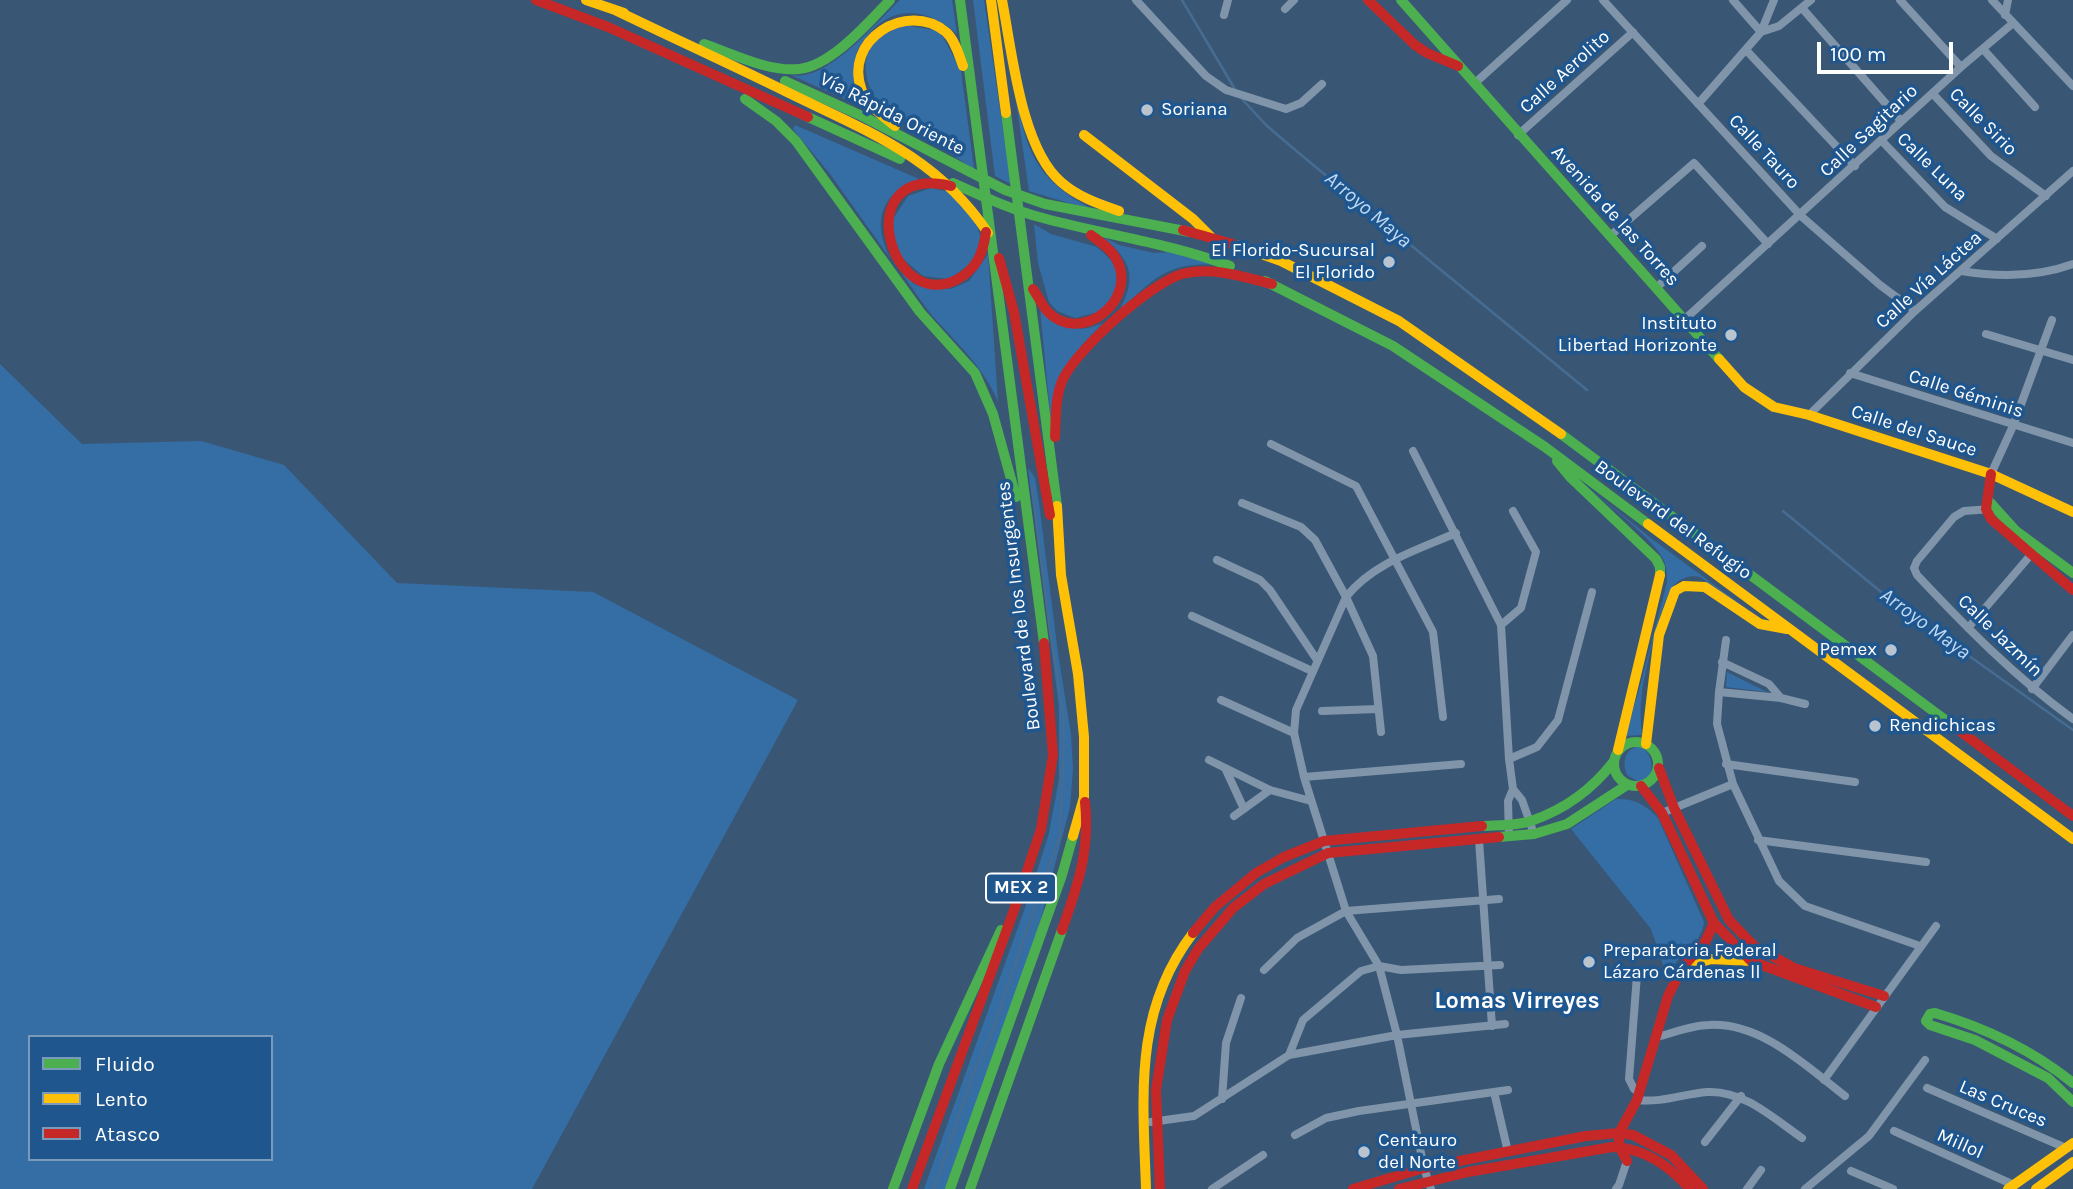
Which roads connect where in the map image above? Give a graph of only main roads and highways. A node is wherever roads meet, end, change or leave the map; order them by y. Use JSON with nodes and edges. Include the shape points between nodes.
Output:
{"nodes":[{"id":1,"x":536,"y":0,"type":"edge"},
{"id":2,"x":586,"y":0,"type":"edge"},
{"id":3,"x":890,"y":0,"type":"edge"},
{"id":4,"x":960,"y":0,"type":"edge"},
{"id":5,"x":991,"y":0,"type":"edge"},
{"id":6,"x":1002,"y":0,"type":"edge"},
{"id":7,"x":1368,"y":0,"type":"edge"},
{"id":8,"x":1401,"y":0,"type":"edge"},
{"id":9,"x":615,"y":10,"type":"junction"},
{"id":10,"x":701,"y":43,"type":"junction"},
{"id":11,"x":690,"y":65,"type":"junction"},
{"id":12,"x":1461,"y":67,"type":"junction"},
{"id":13,"x":972,"y":89,"type":"junction"},
{"id":14,"x":1084,"y":135,"type":"dead end"},
{"id":15,"x":915,"y":143,"type":"junction"},
{"id":16,"x":976,"y":193,"type":"junction"},
{"id":17,"x":1074,"y":227,"type":"junction"},
{"id":18,"x":1190,"y":232,"type":"junction"},
{"id":19,"x":1212,"y":238,"type":"junction"},
{"id":20,"x":988,"y":244,"type":"junction"},
{"id":21,"x":1026,"y":266,"type":"junction"},
{"id":22,"x":1272,"y":284,"type":"junction"},
{"id":23,"x":1744,"y":387,"type":"joint"},
{"id":24,"x":1545,"y":447,"type":"junction"},
{"id":25,"x":1991,"y":474,"type":"junction"},
{"id":26,"x":1056,"y":491,"type":"junction"},
{"id":27,"x":2073,"y":512,"type":"edge"},
{"id":28,"x":2033,"y":552,"type":"junction"},
{"id":29,"x":1034,"y":573,"type":"junction"},
{"id":30,"x":2073,"y":573,"type":"edge"},
{"id":31,"x":1061,"y":575,"type":"junction"},
{"id":32,"x":2073,"y":590,"type":"edge"},
{"id":33,"x":1793,"y":631,"type":"junction"},
{"id":34,"x":1646,"y":744,"type":"junction"},
{"id":35,"x":1616,"y":755,"type":"junction"},
{"id":36,"x":1659,"y":768,"type":"junction"},
{"id":37,"x":1627,"y":785,"type":"junction"},
{"id":38,"x":1641,"y":786,"type":"junction"},
{"id":39,"x":1084,"y":797,"type":"junction"},
{"id":40,"x":2073,"y":816,"type":"edge"},
{"id":41,"x":2073,"y":839,"type":"edge"},
{"id":42,"x":1014,"y":910,"type":"junction"},
{"id":43,"x":1714,"y":923,"type":"junction"},
{"id":44,"x":1751,"y":961,"type":"junction"},
{"id":45,"x":1682,"y":968,"type":"junction"},
{"id":46,"x":1884,"y":996,"type":"road end"},
{"id":47,"x":1876,"y":1007,"type":"road end"},
{"id":48,"x":2073,"y":1083,"type":"edge"},
{"id":49,"x":2073,"y":1102,"type":"edge"},
{"id":50,"x":1629,"y":1115,"type":"junction"},
{"id":51,"x":1619,"y":1133,"type":"junction"},
{"id":52,"x":1633,"y":1135,"type":"junction"},
{"id":53,"x":2070,"y":1145,"type":"edge"},
{"id":54,"x":1619,"y":1146,"type":"junction"},
{"id":55,"x":1634,"y":1149,"type":"junction"},
{"id":56,"x":2073,"y":1162,"type":"edge"},
{"id":57,"x":1430,"y":1185,"type":"edge"},
{"id":58,"x":2011,"y":1187,"type":"edge"},
{"id":59,"x":893,"y":1189,"type":"edge"},
{"id":60,"x":912,"y":1189,"type":"edge"},
{"id":61,"x":950,"y":1189,"type":"edge"},
{"id":62,"x":970,"y":1189,"type":"edge"},
{"id":63,"x":1146,"y":1189,"type":"edge"},
{"id":64,"x":1160,"y":1189,"type":"edge"},
{"id":65,"x":1353,"y":1189,"type":"edge"},
{"id":66,"x":1399,"y":1189,"type":"edge"},
{"id":67,"x":1689,"y":1189,"type":"edge"},
{"id":68,"x":1703,"y":1189,"type":"edge"},
{"id":69,"x":2036,"y":1189,"type":"edge"}],
"edges":[{"from":1,"to":11,"type":"main road"},
{"from":2,"to":9,"type":"main road","name":"Vía Rápida Oriente"},
{"from":3,"to":10,"type":"main road","via":[[828,57],[807,68],[782,68]]},
{"from":4,"to":13,"type":"main road","name":"Boulevard de los Insurgentes"},
{"from":5,"to":21,"type":"main road"},
{"from":6,"to":18,"type":"main road","via":[[1029,134],[1050,173],[1096,203]]},
{"from":7,"to":12,"type":"main road","name":"Avenida de las Torres","via":[[1415,45]]},
{"from":8,"to":12,"type":"main road","name":"Avenida de las Torres"},
{"from":9,"to":10,"type":"main road","name":"Vía Rápida Oriente"},
{"from":9,"to":31,"type":"main road","via":[[873,135],[955,189],[979,217],[1009,287]]},
{"from":10,"to":15,"type":"main road","name":"Vía Rápida Oriente"},
{"from":11,"to":16,"type":"main road"},
{"from":11,"to":29,"type":"main road","via":[[759,107],[786,130],[920,312],[975,373],[1006,457]]},
{"from":12,"to":23,"type":"main road","name":"Avenida de las Torres"},
{"from":13,"to":15,"type":"main road","via":[[954,43],[934,22],[898,17],[870,32],[858,60],[860,86],[875,109]]},
{"from":13,"to":20,"type":"main road","name":"Boulevard de los Insurgentes"},
{"from":14,"to":19,"type":"main road"},
{"from":15,"to":18,"type":"main road","name":"Vía Rápida Oriente","via":[[986,181],[1045,204]]},
{"from":16,"to":17,"type":"main road"},
{"from":16,"to":20,"type":"main road","via":[[935,183],[911,188],[892,207],[887,234],[904,268],[933,285],[965,276]]},
{"from":17,"to":21,"type":"main road","via":[[1105,243],[1121,264],[1120,296],[1103,316],[1077,324],[1053,317],[1036,297]]},
{"from":17,"to":22,"type":"main road","name":"Boulevard del Refugio","via":[[1204,256]]},
{"from":18,"to":19,"type":"main road","name":"Boulevard del Refugio"},
{"from":19,"to":40,"type":"main road","name":"Boulevard del Refugio","via":[[1261,253],[1399,321],[1544,421]]},
{"from":20,"to":29,"type":"main road","name":"Boulevard de los Insurgentes"},
{"from":21,"to":26,"type":"main road"},
{"from":22,"to":24,"type":"main road","name":"Boulevard del Refugio","via":[[1393,346]]},
{"from":22,"to":26,"type":"main road","via":[[1210,271],[1174,276],[1081,353],[1059,390]]},
{"from":23,"to":25,"type":"main road","name":"Calle del Sauce","via":[[1774,407]]},
{"from":24,"to":33,"type":"main road","name":"Boulevard del Refugio"},
{"from":24,"to":35,"type":"main road","via":[[1660,567]]},
{"from":25,"to":27,"type":"main road","name":"Calle del Sauce"},
{"from":25,"to":28,"type":"main road","via":[[1991,519]]},
{"from":26,"to":31,"type":"main road"},
{"from":28,"to":30,"type":"main road"},
{"from":28,"to":32,"type":"main road"},
{"from":29,"to":42,"type":"main road","name":"Boulevard de los Insurgentes","number":"MEX 2","via":[[1053,755],[1041,829]]},
{"from":31,"to":39,"type":"main road","number":"MEX 2","via":[[1078,674]]},
{"from":33,"to":34,"type":"main road","via":[[1760,624],[1705,586],[1675,591],[1659,635]]},
{"from":33,"to":41,"type":"main road","name":"Boulevard del Refugio"},
{"from":34,"to":35,"type":"main road","via":[[1634,742]]},
{"from":34,"to":36,"type":"main road","via":[[1656,754]]},
{"from":35,"to":37,"type":"main road","via":[[1616,775]]},
{"from":35,"to":63,"type":"main road","via":[[1598,782],[1577,800],[1529,822],[1324,841],[1248,878],[1201,922],[1170,966],[1146,1042]]},
{"from":36,"to":38,"type":"main road","via":[[1653,780]]},
{"from":36,"to":46,"type":"main road","via":[[1729,920],[1754,946],[1794,968]]},
{"from":37,"to":38,"type":"main road"},
{"from":37,"to":64,"type":"main road","via":[[1566,824],[1534,834],[1328,853],[1257,888],[1210,932],[1189,961],[1166,1020],[1157,1079]]},
{"from":38,"to":43,"type":"main road","via":[[1662,813]]},
{"from":39,"to":61,"type":"main road","number":"MEX 2","via":[[1062,874]]},
{"from":39,"to":62,"type":"main road","via":[[1088,832],[1078,886]]},
{"from":42,"to":59,"type":"main road","via":[[954,1027]]},
{"from":42,"to":60,"type":"main road","name":"Boulevard de los Insurgentes","number":"MEX 2"},
{"from":43,"to":44,"type":"main road"},
{"from":43,"to":45,"type":"main road"},
{"from":44,"to":45,"type":"main road","via":[[1711,959]]},
{"from":44,"to":47,"type":"main road"},
{"from":45,"to":50,"type":"main road","via":[[1668,996]]},
{"from":48,"to":49,"type":"main road","via":[[2048,1061],[1991,1031],[1935,1013],[1927,1018],[1930,1025],[1975,1040],[2048,1078]]},
{"from":50,"to":51,"type":"main road"},
{"from":50,"to":52,"type":"main road"},
{"from":51,"to":52,"type":"main road"},
{"from":51,"to":54,"type":"main road"},
{"from":51,"to":65,"type":"main road","via":[[1424,1168]]},
{"from":52,"to":55,"type":"main road"},
{"from":52,"to":68,"type":"main road","via":[[1671,1155]]},
{"from":53,"to":58,"type":"main road"},
{"from":54,"to":55,"type":"main road"},
{"from":54,"to":55,"type":"main road","via":[[1627,1161]]},
{"from":54,"to":57,"type":"main road"},
{"from":55,"to":67,"type":"main road","via":[[1671,1170]]},
{"from":56,"to":69,"type":"main road"},
{"from":57,"to":66,"type":"main road"}]}
